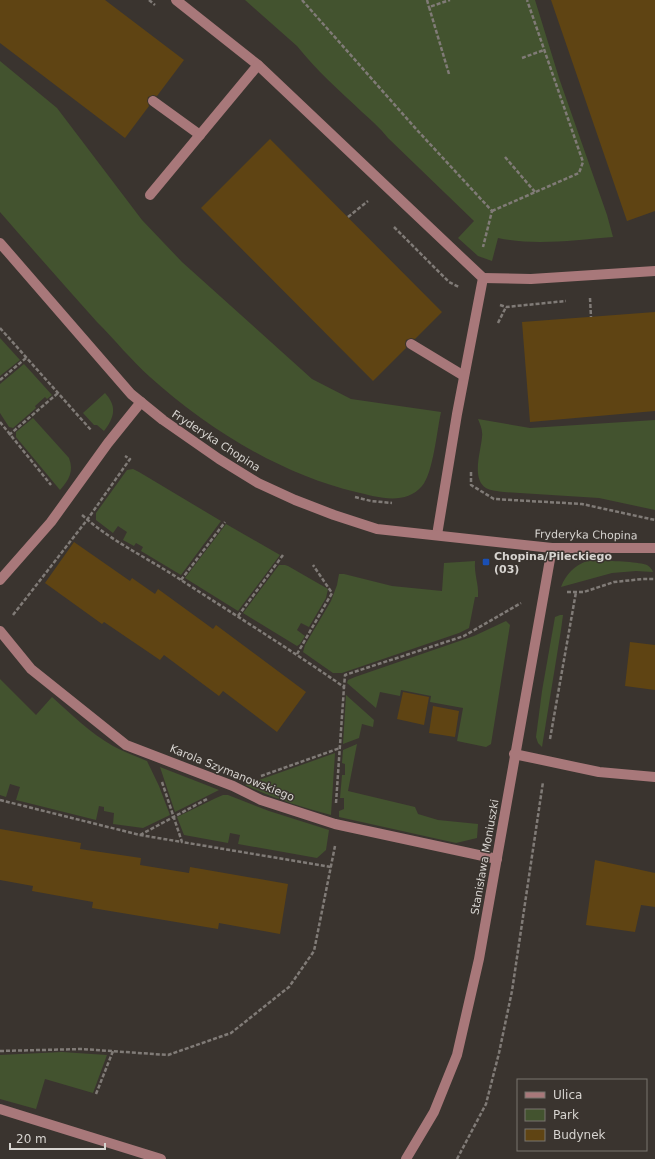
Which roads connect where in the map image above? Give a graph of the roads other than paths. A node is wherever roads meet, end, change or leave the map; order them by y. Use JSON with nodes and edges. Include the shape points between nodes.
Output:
{"nodes":[{"id":1,"x":176,"y":0,"type":"edge"},
{"id":2,"x":258,"y":65,"type":"junction"},
{"id":3,"x":153,"y":101,"type":"dead end"},
{"id":4,"x":200,"y":136,"type":"junction"},
{"id":5,"x":150,"y":195,"type":"dead end"},
{"id":6,"x":0,"y":243,"type":"edge"},
{"id":7,"x":655,"y":271,"type":"edge"},
{"id":8,"x":483,"y":278,"type":"junction"},
{"id":9,"x":411,"y":344,"type":"dead end"},
{"id":10,"x":464,"y":376,"type":"junction"},
{"id":11,"x":141,"y":402,"type":"junction"},
{"id":12,"x":437,"y":535,"type":"junction"},
{"id":13,"x":552,"y":548,"type":"junction"},
{"id":14,"x":655,"y":548,"type":"edge"},
{"id":15,"x":0,"y":580,"type":"edge"},
{"id":16,"x":0,"y":631,"type":"edge"},
{"id":17,"x":514,"y":754,"type":"junction"},
{"id":18,"x":655,"y":777,"type":"edge"},
{"id":19,"x":497,"y":859,"type":"junction"},
{"id":20,"x":0,"y":1109,"type":"edge"},
{"id":21,"x":161,"y":1159,"type":"edge"},
{"id":22,"x":406,"y":1159,"type":"edge"}],
"edges":[{"from":1,"to":2,"type":"street"},
{"from":2,"to":4,"type":"street"},
{"from":2,"to":8,"type":"street"},
{"from":3,"to":4,"type":"street"},
{"from":4,"to":5,"type":"street"},
{"from":6,"to":11,"type":"street","name":"Fryderyka Chopina","via":[[131,394]]},
{"from":7,"to":8,"type":"street","via":[[531,279]]},
{"from":8,"to":10,"type":"street"},
{"from":9,"to":10,"type":"street"},
{"from":10,"to":12,"type":"street"},
{"from":11,"to":12,"type":"street","name":"Fryderyka Chopina","via":[[218,459],[258,483],[295,500],[377,529]]},
{"from":11,"to":15,"type":"street","via":[[51,522]]},
{"from":12,"to":13,"type":"street","name":"Fryderyka Chopina"},
{"from":13,"to":14,"type":"street","name":"Fryderyka Chopina"},
{"from":13,"to":17,"type":"street","name":"Stanisława Moniuszki"},
{"from":16,"to":19,"type":"street","name":"Karola Szymanowskiego","via":[[31,669],[126,745],[233,786],[261,800],[335,824]]},
{"from":17,"to":18,"type":"street","via":[[598,772]]},
{"from":17,"to":19,"type":"street","name":"Stanisława Moniuszki"},
{"from":19,"to":22,"type":"street","name":"Stanisława Moniuszki","via":[[479,959],[457,1054],[434,1112]]},
{"from":20,"to":21,"type":"street"}]}
